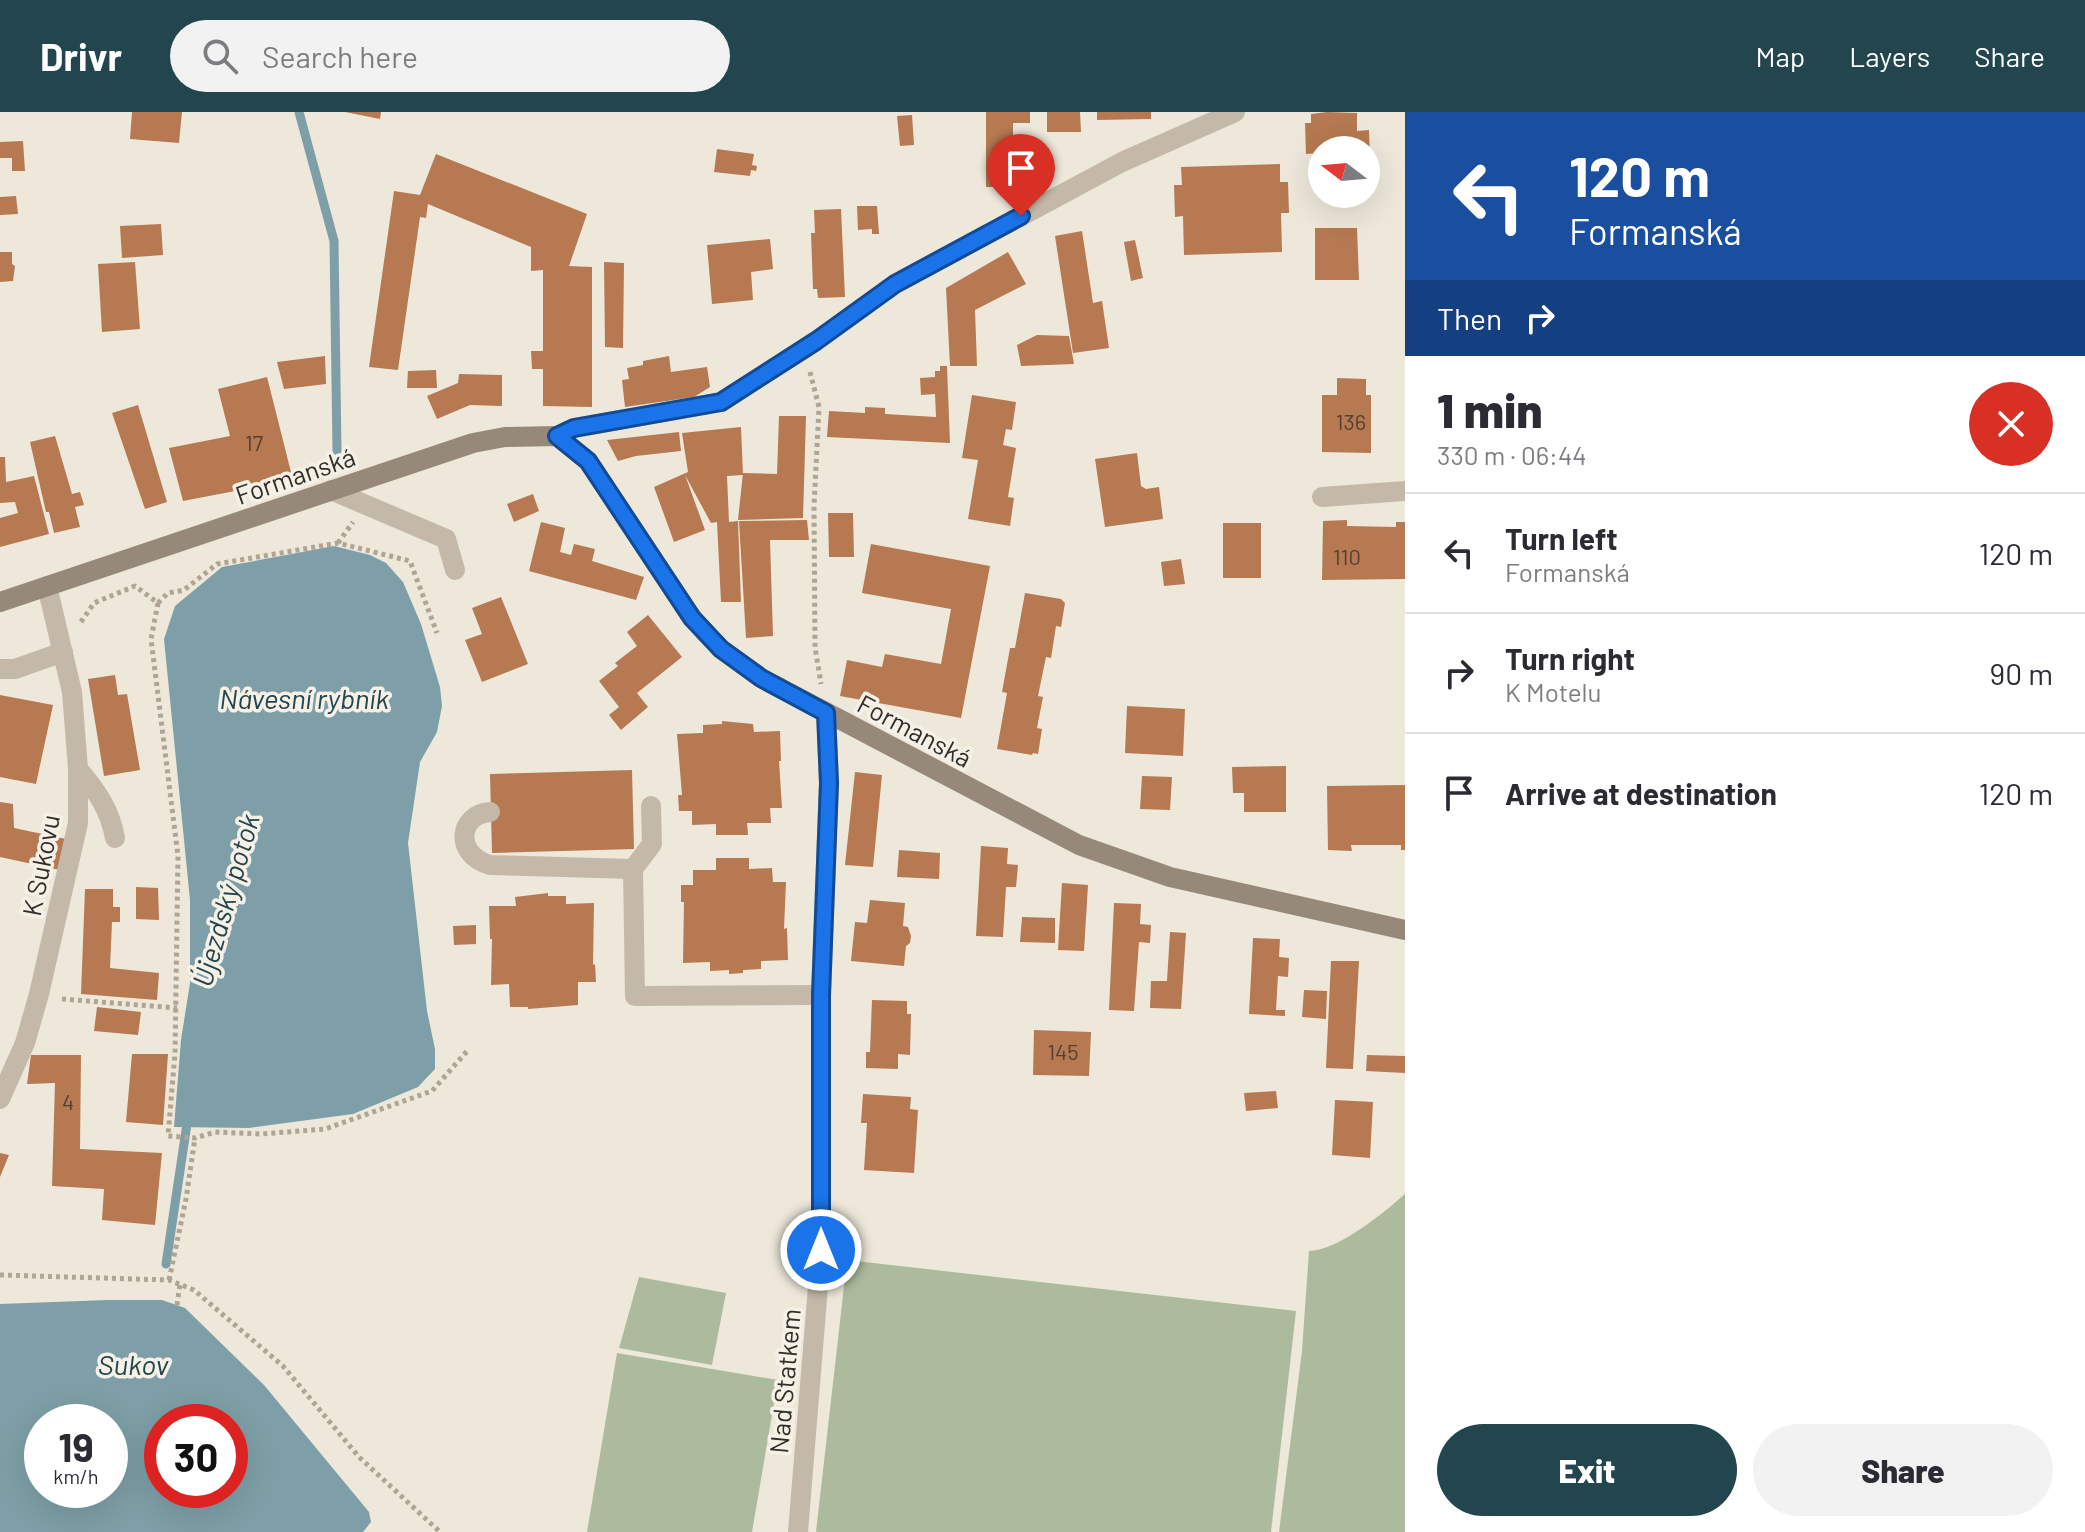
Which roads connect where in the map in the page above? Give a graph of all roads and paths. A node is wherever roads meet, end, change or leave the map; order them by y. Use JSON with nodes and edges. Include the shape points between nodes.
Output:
{"nodes":[{"id":1,"x":1235,"y":112,"type":"edge"},
{"id":2,"x":798,"y":353,"type":"junction"},
{"id":3,"x":557,"y":436,"type":"junction"},
{"id":4,"x":331,"y":490,"type":"junction"},
{"id":5,"x":1405,"y":491,"type":"edge"},
{"id":6,"x":1322,"y":497,"type":"dead end"},
{"id":7,"x":455,"y":570,"type":"dead end"},
{"id":8,"x":47,"y":586,"type":"junction"},
{"id":9,"x":0,"y":602,"type":"edge"},
{"id":10,"x":158,"y":603,"type":"junction"},
{"id":11,"x":78,"y":630,"type":"dead end"},
{"id":12,"x":437,"y":633,"type":"dead end"},
{"id":13,"x":63,"y":652,"type":"junction"},
{"id":14,"x":0,"y":669,"type":"edge"},
{"id":15,"x":826,"y":713,"type":"junction"},
{"id":16,"x":78,"y":769,"type":"junction"},
{"id":17,"x":651,"y":806,"type":"dead end"},
{"id":18,"x":490,"y":812,"type":"dead end"},
{"id":19,"x":115,"y":838,"type":"dead end"},
{"id":20,"x":633,"y":869,"type":"junction"},
{"id":21,"x":1405,"y":930,"type":"edge"},
{"id":22,"x":821,"y":995,"type":"junction"},
{"id":23,"x":75,"y":1002,"type":"dead end"},
{"id":24,"x":177,"y":1008,"type":"junction"},
{"id":25,"x":468,"y":1050,"type":"dead end"},
{"id":26,"x":0,"y":1099,"type":"edge"},
{"id":27,"x":195,"y":1138,"type":"junction"},
{"id":28,"x":0,"y":1275,"type":"edge"},
{"id":29,"x":169,"y":1280,"type":"junction"},
{"id":30,"x":180,"y":1284,"type":"junction"},
{"id":31,"x":177,"y":1305,"type":"dead end"},
{"id":32,"x":440,"y":1532,"type":"edge"},
{"id":33,"x":798,"y":1532,"type":"edge"}],
"edges":[{"from":1,"to":2,"type":"street","via":[[1122,162],[895,284]]},
{"from":2,"to":3,"type":"street","via":[[721,402],[574,428]]},
{"from":2,"to":15,"type":"path","via":[[810,370],[819,407],[815,647]]},
{"from":3,"to":4,"type":"street","name":"Formanská","via":[[473,443]]},
{"from":3,"to":15,"type":"street","name":"Formanská","via":[[588,461],[692,618],[721,649]]},
{"from":4,"to":7,"type":"street","via":[[446,539]]},
{"from":4,"to":8,"type":"street","name":"Formanská"},
{"from":5,"to":6,"type":"street"},
{"from":8,"to":9,"type":"street","name":"Formanská"},
{"from":8,"to":13,"type":"street","name":"K Sukovu"},
{"from":10,"to":11,"type":"path","via":[[135,586],[94,603]]},
{"from":10,"to":12,"type":"path","via":[[217,564],[338,543],[410,561]]},
{"from":10,"to":24,"type":"path","via":[[151,639],[178,856]]},
{"from":13,"to":14,"type":"street"},
{"from":13,"to":16,"type":"street","name":"K Sukovu"},
{"from":15,"to":21,"type":"street","name":"Formanská","via":[[1079,845],[1170,877]]},
{"from":15,"to":22,"type":"street","name":"Nad Statkem","via":[[829,783]]},
{"from":16,"to":19,"type":"street","via":[[111,817]]},
{"from":16,"to":26,"type":"street","name":"K Sukovu","via":[[78,823],[63,897],[25,1043]]},
{"from":17,"to":20,"type":"street","via":[[652,844]]},
{"from":18,"to":20,"type":"street","via":[[482,812],[465,831],[465,848],[475,860],[490,865]]},
{"from":20,"to":22,"type":"street","via":[[635,996]]},
{"from":22,"to":33,"type":"street","name":"Nad Statkem","via":[[821,1250]]},
{"from":23,"to":24,"type":"path"},
{"from":24,"to":27,"type":"path","via":[[168,1136]]},
{"from":25,"to":27,"type":"path","via":[[432,1091],[357,1119],[325,1129],[215,1132]]},
{"from":27,"to":29,"type":"path"},
{"from":28,"to":29,"type":"path"},
{"from":29,"to":30,"type":"path"},
{"from":30,"to":31,"type":"path"},
{"from":30,"to":32,"type":"path","via":[[194,1290],[283,1366],[359,1457]]}]}
